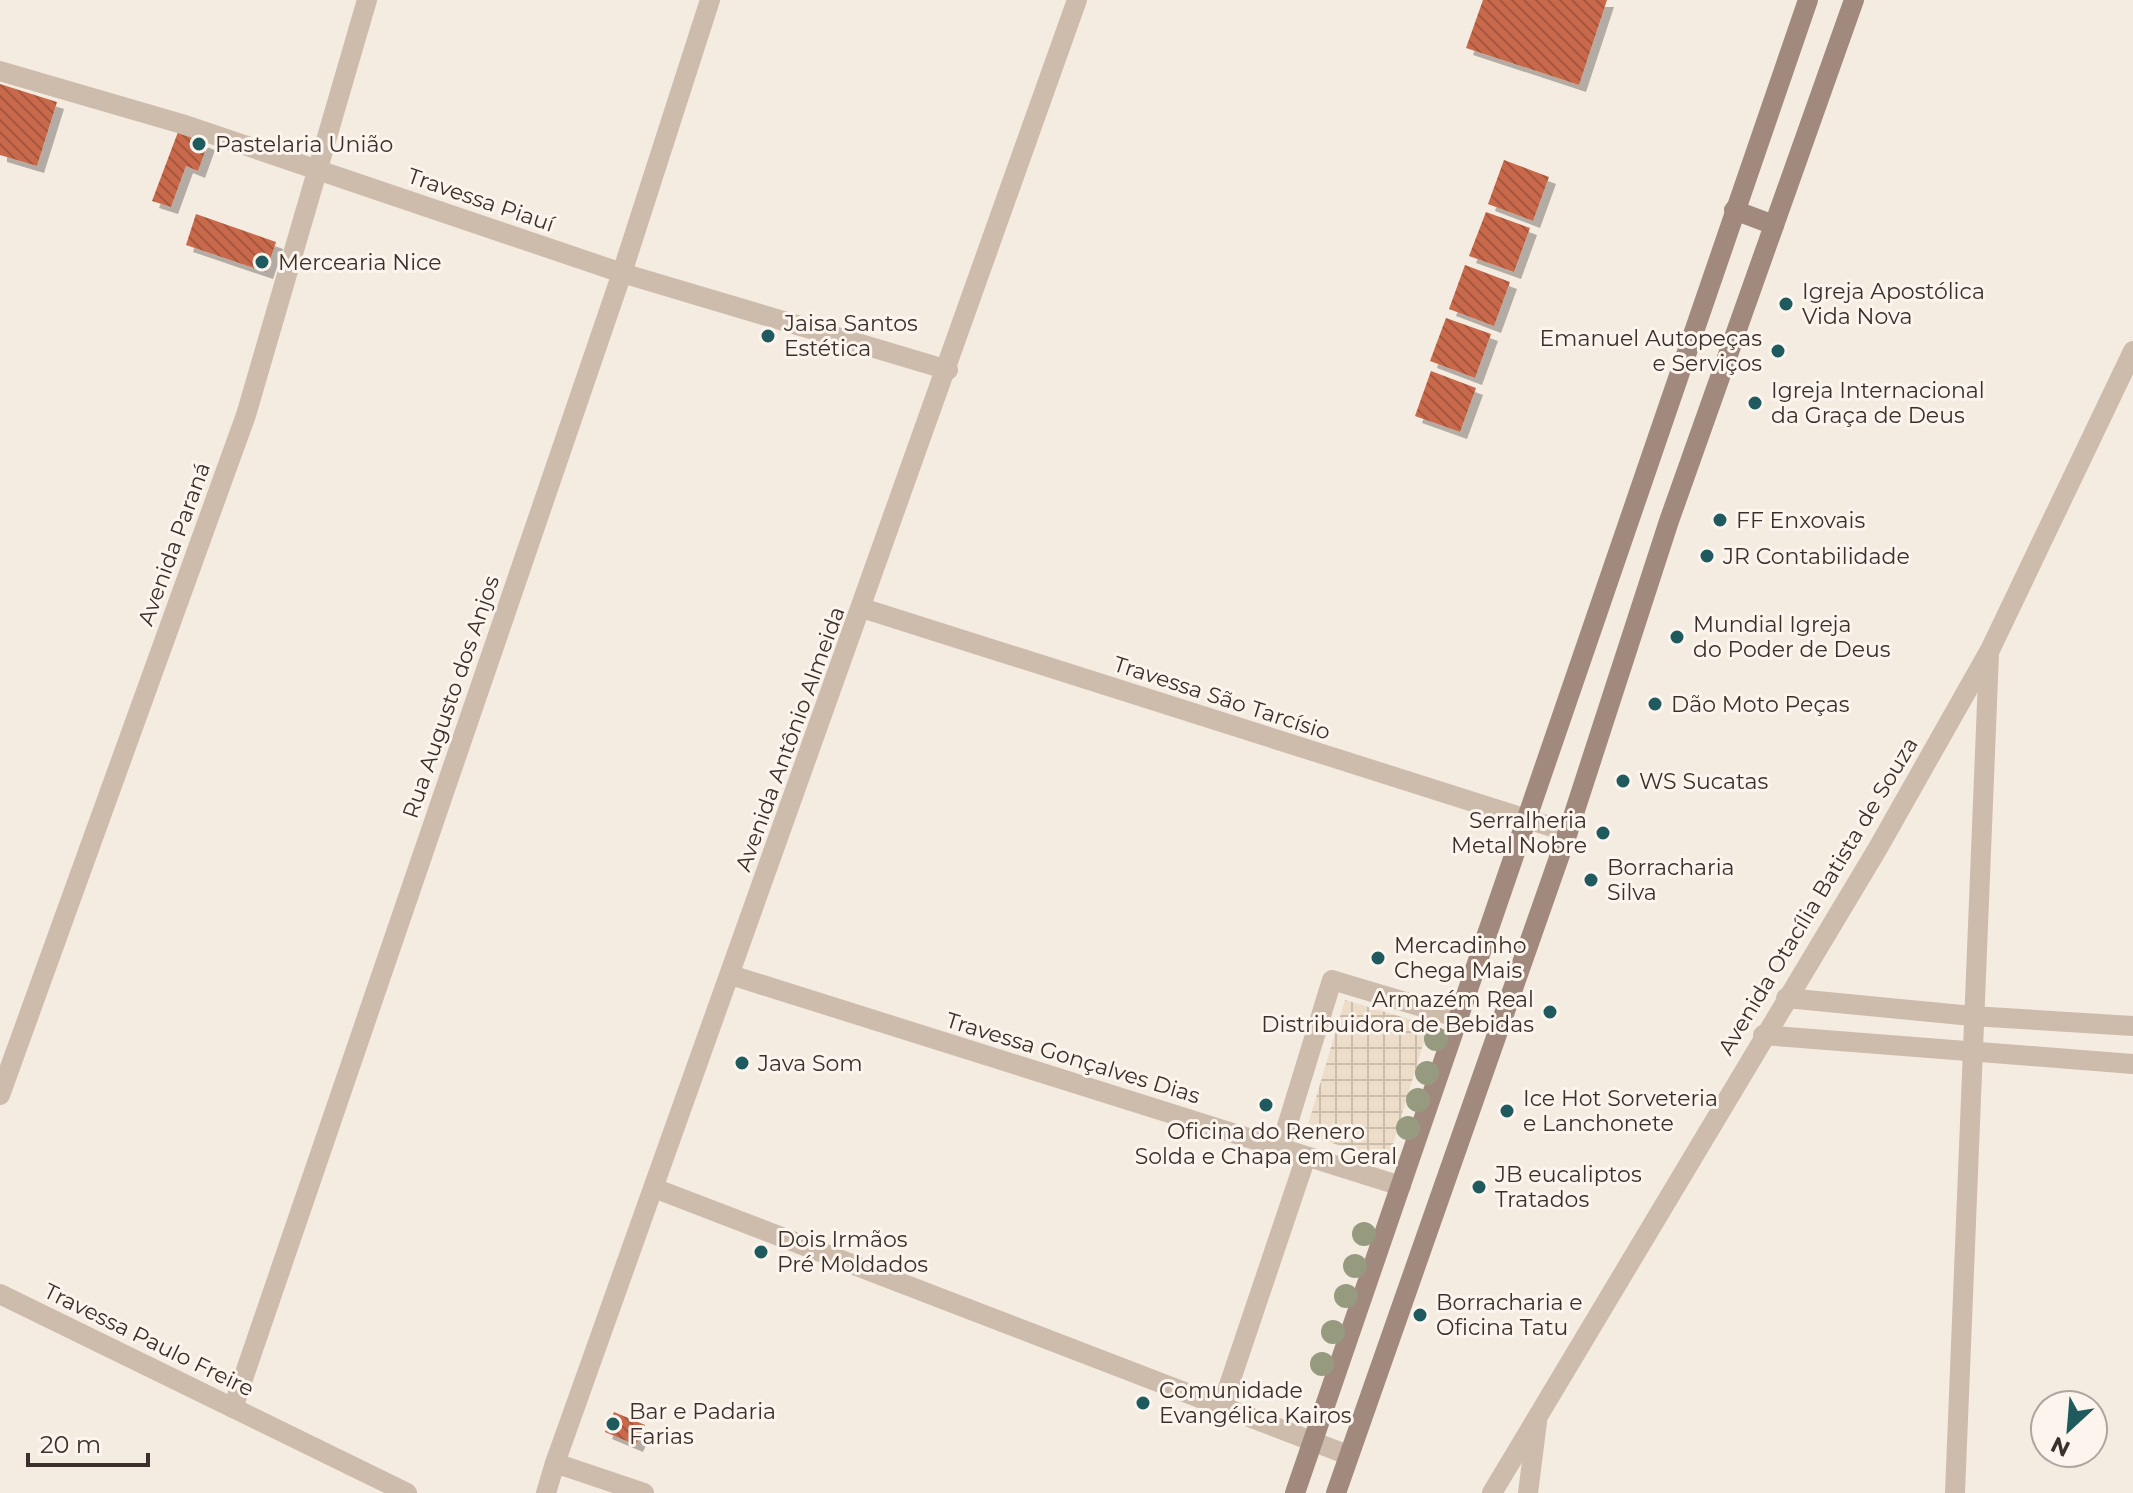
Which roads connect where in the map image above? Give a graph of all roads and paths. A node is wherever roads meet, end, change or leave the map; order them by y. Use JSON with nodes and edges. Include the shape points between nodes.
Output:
{"nodes":[{"id":1,"x":367,"y":0,"type":"edge"},
{"id":2,"x":710,"y":0,"type":"edge"},
{"id":3,"x":1077,"y":0,"type":"edge"},
{"id":4,"x":1808,"y":0,"type":"edge"},
{"id":5,"x":1854,"y":0,"type":"edge"},
{"id":6,"x":0,"y":71,"type":"edge"},
{"id":7,"x":320,"y":172,"type":"junction"},
{"id":8,"x":1734,"y":210,"type":"junction"},
{"id":9,"x":1774,"y":225,"type":"junction"},
{"id":10,"x":622,"y":273,"type":"junction"},
{"id":11,"x":2133,"y":351,"type":"edge"},
{"id":12,"x":948,"y":370,"type":"junction"},
{"id":13,"x":862,"y":608,"type":"junction"},
{"id":14,"x":1990,"y":650,"type":"junction"},
{"id":15,"x":1526,"y":821,"type":"junction"},
{"id":16,"x":1568,"y":832,"type":"junction"},
{"id":17,"x":731,"y":975,"type":"junction"},
{"id":18,"x":1786,"y":998,"type":"junction"},
{"id":19,"x":1972,"y":1016,"type":"junction"},
{"id":20,"x":1459,"y":1018,"type":"junction"},
{"id":21,"x":2133,"y":1026,"type":"edge"},
{"id":22,"x":1763,"y":1035,"type":"junction"},
{"id":23,"x":1971,"y":1052,"type":"junction"},
{"id":24,"x":2133,"y":1064,"type":"edge"},
{"id":25,"x":0,"y":1095,"type":"edge"},
{"id":26,"x":1280,"y":1149,"type":"junction"},
{"id":27,"x":1306,"y":1157,"type":"junction"},
{"id":28,"x":1401,"y":1186,"type":"junction"},
{"id":29,"x":654,"y":1188,"type":"junction"},
{"id":30,"x":0,"y":1294,"type":"edge"},
{"id":31,"x":1222,"y":1406,"type":"junction"},
{"id":32,"x":233,"y":1408,"type":"junction"},
{"id":33,"x":1538,"y":1414,"type":"junction"},
{"id":34,"x":1313,"y":1441,"type":"junction"},
{"id":35,"x":1348,"y":1455,"type":"junction"},
{"id":36,"x":555,"y":1463,"type":"junction"},
{"id":37,"x":407,"y":1493,"type":"edge"},
{"id":38,"x":546,"y":1493,"type":"edge"},
{"id":39,"x":644,"y":1493,"type":"edge"},
{"id":40,"x":1295,"y":1493,"type":"edge"},
{"id":41,"x":1336,"y":1493,"type":"edge"},
{"id":42,"x":1492,"y":1493,"type":"edge"},
{"id":43,"x":1528,"y":1493,"type":"edge"},
{"id":44,"x":1955,"y":1493,"type":"edge"}],
"edges":[{"from":1,"to":7,"type":"street","name":"Avenida Paraná"},
{"from":2,"to":10,"type":"street","name":"Rua Augusto dos Anjos"},
{"from":3,"to":12,"type":"street","name":"Avenida Antônio Almeida"},
{"from":4,"to":8,"type":"main road"},
{"from":5,"to":9,"type":"main road"},
{"from":6,"to":7,"type":"street","name":"Travessa Piauí","via":[[182,124]]},
{"from":7,"to":10,"type":"street","name":"Travessa Piauí"},
{"from":7,"to":25,"type":"street","name":"Avenida Paraná","via":[[246,415]]},
{"from":8,"to":9,"type":"main road"},
{"from":8,"to":15,"type":"main road"},
{"from":9,"to":16,"type":"main road","via":[[1669,521]]},
{"from":10,"to":12,"type":"street","name":"Travessa Piauí"},
{"from":10,"to":32,"type":"street","name":"Rua Augusto dos Anjos"},
{"from":11,"to":14,"type":"street","name":"Avenida Otacília Batista de Souza"},
{"from":12,"to":13,"type":"street","name":"Avenida Antônio Almeida"},
{"from":13,"to":15,"type":"street","name":"Travessa São Tarcísio"},
{"from":13,"to":17,"type":"street","name":"Avenida Antônio Almeida"},
{"from":14,"to":18,"type":"street","name":"Avenida Otacília Batista de Souza"},
{"from":14,"to":19,"type":"street"},
{"from":15,"to":16,"type":"street","name":"Travessa São Tarcísio"},
{"from":15,"to":20,"type":"main road"},
{"from":16,"to":35,"type":"main road"},
{"from":17,"to":26,"type":"street","name":"Travessa Gonçalves Dias"},
{"from":17,"to":29,"type":"street","name":"Avenida Antônio Almeida"},
{"from":18,"to":19,"type":"street"},
{"from":18,"to":22,"type":"street","name":"Avenida Otacília Batista de Souza"},
{"from":19,"to":21,"type":"street"},
{"from":19,"to":23,"type":"street"},
{"from":20,"to":26,"type":"street","via":[[1332,980]]},
{"from":20,"to":28,"type":"main road"},
{"from":22,"to":23,"type":"street"},
{"from":22,"to":33,"type":"street","name":"Avenida Otacília Batista de Souza"},
{"from":23,"to":24,"type":"street"},
{"from":23,"to":44,"type":"street"},
{"from":26,"to":27,"type":"street","name":"Travessa Gonçalves Dias"},
{"from":27,"to":28,"type":"street","name":"Travessa Gonçalves Dias"},
{"from":27,"to":31,"type":"street"},
{"from":28,"to":34,"type":"main road"},
{"from":29,"to":31,"type":"street"},
{"from":29,"to":36,"type":"street","name":"Avenida Antônio Almeida"},
{"from":30,"to":32,"type":"street","name":"Travessa Paulo Freire"},
{"from":31,"to":34,"type":"street"},
{"from":32,"to":37,"type":"street","name":"Travessa Paulo Freire"},
{"from":33,"to":42,"type":"street","name":"Avenida Otacília Batista de Souza"},
{"from":33,"to":43,"type":"street"},
{"from":34,"to":35,"type":"street"},
{"from":34,"to":40,"type":"main road"},
{"from":35,"to":41,"type":"main road"},
{"from":36,"to":38,"type":"street","name":"Avenida Antônio Almeida"},
{"from":36,"to":39,"type":"street"}]}
